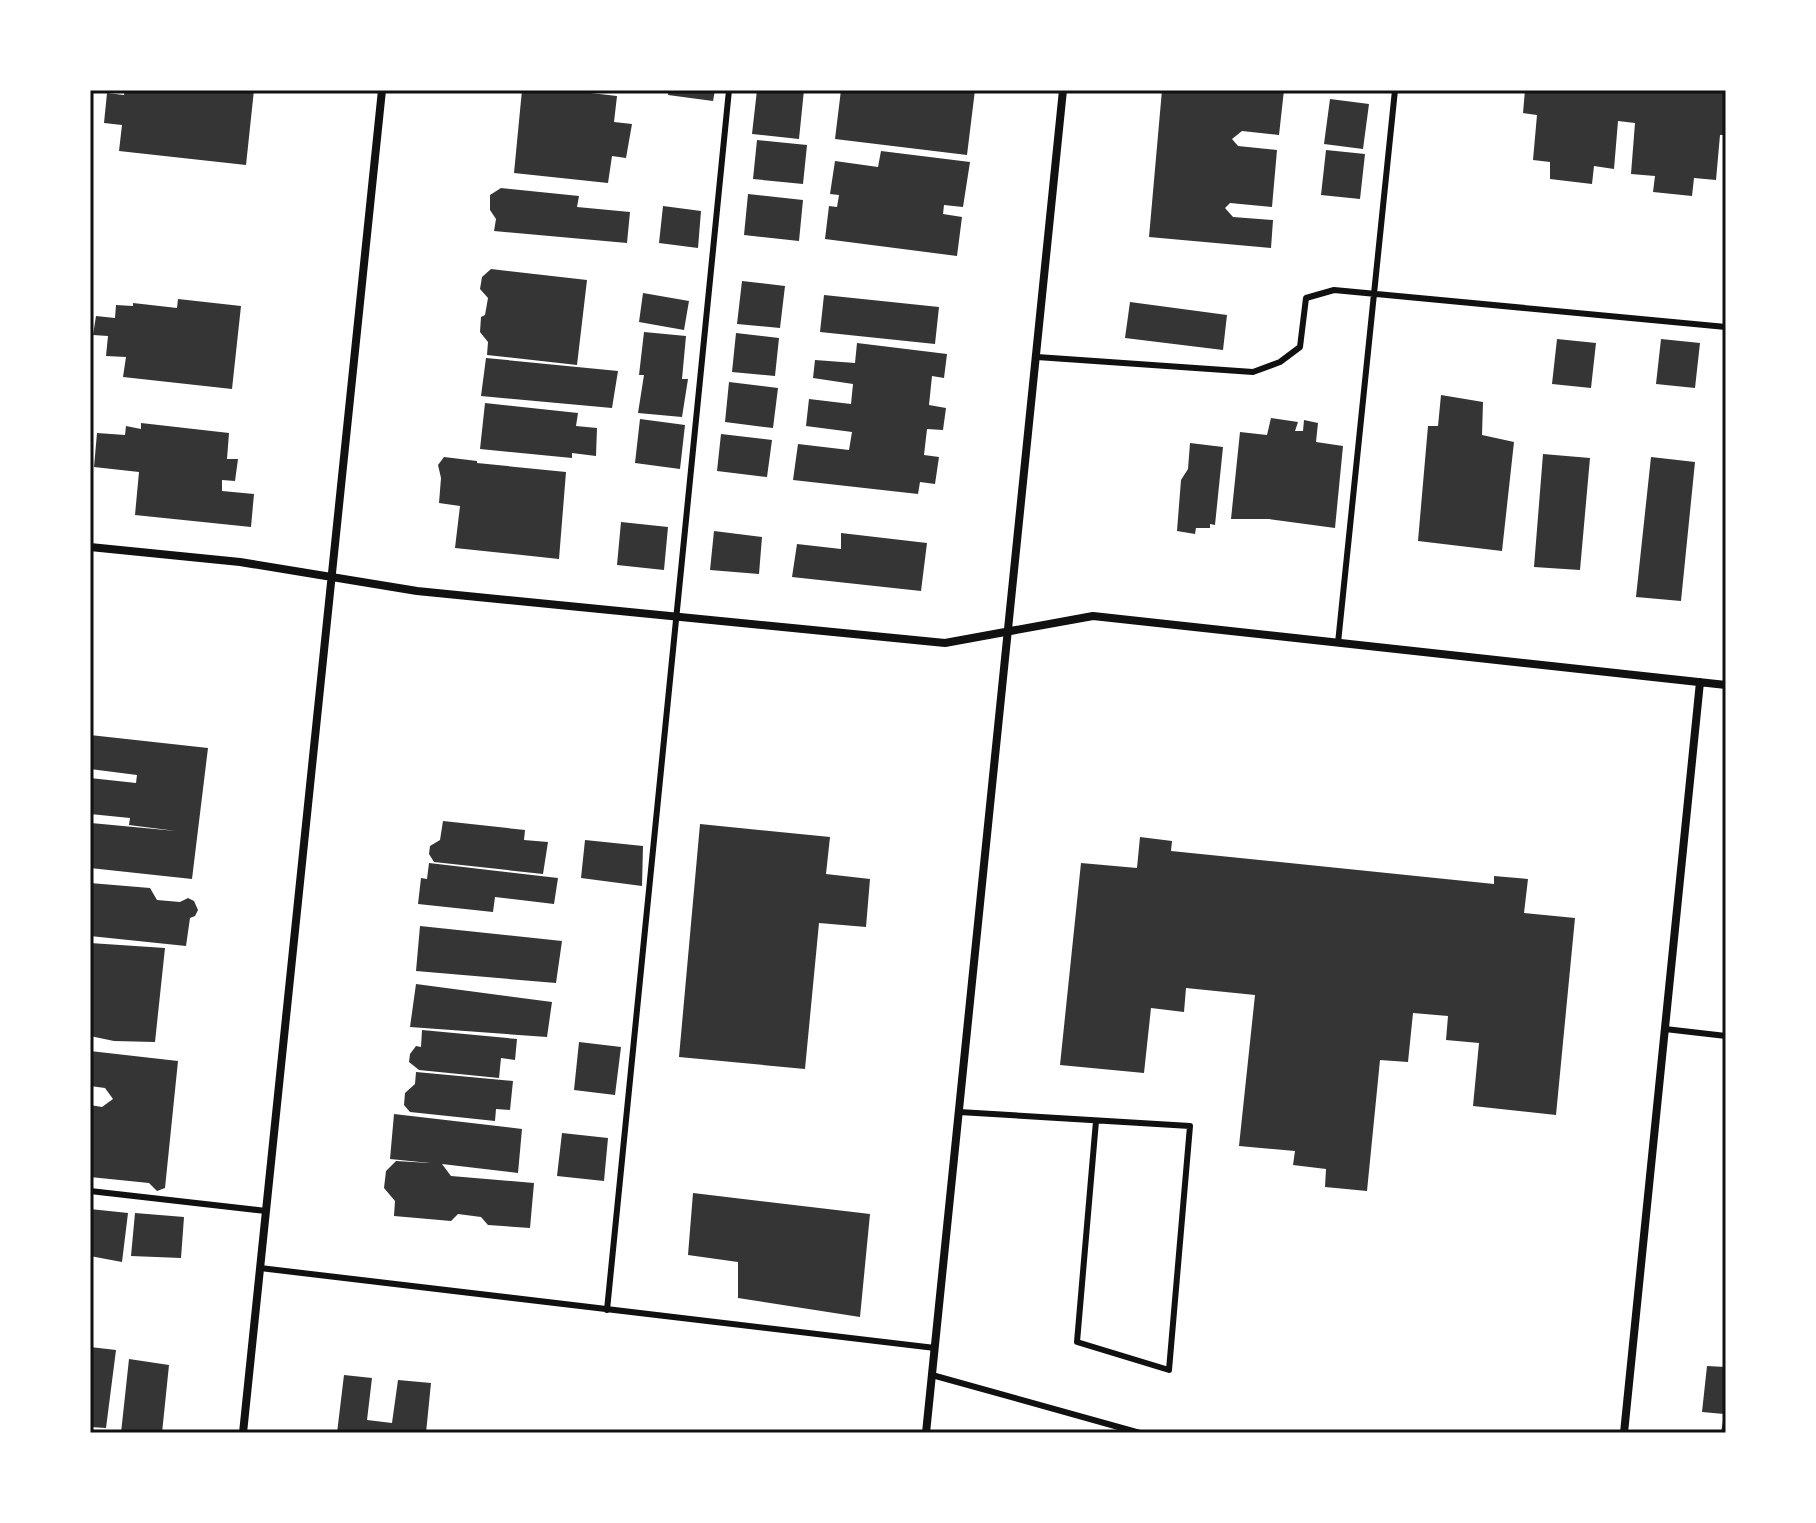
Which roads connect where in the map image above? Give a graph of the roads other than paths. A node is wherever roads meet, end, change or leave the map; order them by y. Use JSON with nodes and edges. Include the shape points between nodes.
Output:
{"nodes":[{"id":1,"x":382,"y":90,"type":"edge"},
{"id":2,"x":729,"y":90,"type":"edge"},
{"id":3,"x":1063,"y":90,"type":"edge"},
{"id":4,"x":1395,"y":90,"type":"edge"},
{"id":5,"x":1374,"y":294,"type":"junction"},
{"id":6,"x":1726,"y":327,"type":"edge"},
{"id":7,"x":1037,"y":357,"type":"junction"},
{"id":8,"x":90,"y":547,"type":"edge"},
{"id":9,"x":332,"y":578,"type":"junction"},
{"id":10,"x":675,"y":616,"type":"junction"},
{"id":11,"x":1008,"y":630,"type":"junction"},
{"id":12,"x":1338,"y":643,"type":"junction"},
{"id":13,"x":1700,"y":682,"type":"junction"},
{"id":14,"x":1726,"y":685,"type":"edge"},
{"id":15,"x":1665,"y":1029,"type":"junction"},
{"id":16,"x":1726,"y":1036,"type":"edge"},
{"id":17,"x":959,"y":1112,"type":"junction"},
{"id":18,"x":1096,"y":1121,"type":"junction"},
{"id":19,"x":90,"y":1191,"type":"edge"},
{"id":20,"x":266,"y":1211,"type":"junction"},
{"id":21,"x":260,"y":1268,"type":"junction"},
{"id":22,"x":607,"y":1310,"type":"junction"},
{"id":23,"x":935,"y":1348,"type":"junction"},
{"id":24,"x":932,"y":1375,"type":"junction"},
{"id":25,"x":243,"y":1433,"type":"edge"},
{"id":26,"x":926,"y":1433,"type":"edge"},
{"id":27,"x":1140,"y":1433,"type":"edge"},
{"id":28,"x":1624,"y":1433,"type":"edge"}],
"edges":[{"from":1,"to":9,"type":"street"},
{"from":2,"to":10,"type":"lane"},
{"from":3,"to":7,"type":"street"},
{"from":4,"to":5,"type":"lane"},
{"from":5,"to":6,"type":"lane"},
{"from":5,"to":7,"type":"lane","via":[[1334,290],[1306,298],[1300,347],[1253,372]]},
{"from":5,"to":12,"type":"lane"},
{"from":7,"to":11,"type":"street"},
{"from":8,"to":9,"type":"street","via":[[240,562]]},
{"from":9,"to":10,"type":"street"},
{"from":9,"to":20,"type":"street"},
{"from":10,"to":11,"type":"street","via":[[945,643]]},
{"from":10,"to":22,"type":"lane"},
{"from":11,"to":12,"type":"street","via":[[1093,616]]},
{"from":11,"to":17,"type":"street"},
{"from":12,"to":13,"type":"street"},
{"from":13,"to":14,"type":"street"},
{"from":13,"to":15,"type":"street"},
{"from":15,"to":16,"type":"lane"},
{"from":15,"to":28,"type":"street"},
{"from":17,"to":18,"type":"lane"},
{"from":17,"to":23,"type":"street"},
{"from":18,"to":18,"type":"lane","via":[[1190,1126],[1169,1370],[1077,1342]]},
{"from":19,"to":20,"type":"lane"},
{"from":20,"to":21,"type":"street"},
{"from":21,"to":22,"type":"lane"},
{"from":21,"to":25,"type":"street"},
{"from":22,"to":23,"type":"lane"},
{"from":23,"to":24,"type":"street"},
{"from":24,"to":26,"type":"street"},
{"from":24,"to":27,"type":"lane"}]}
